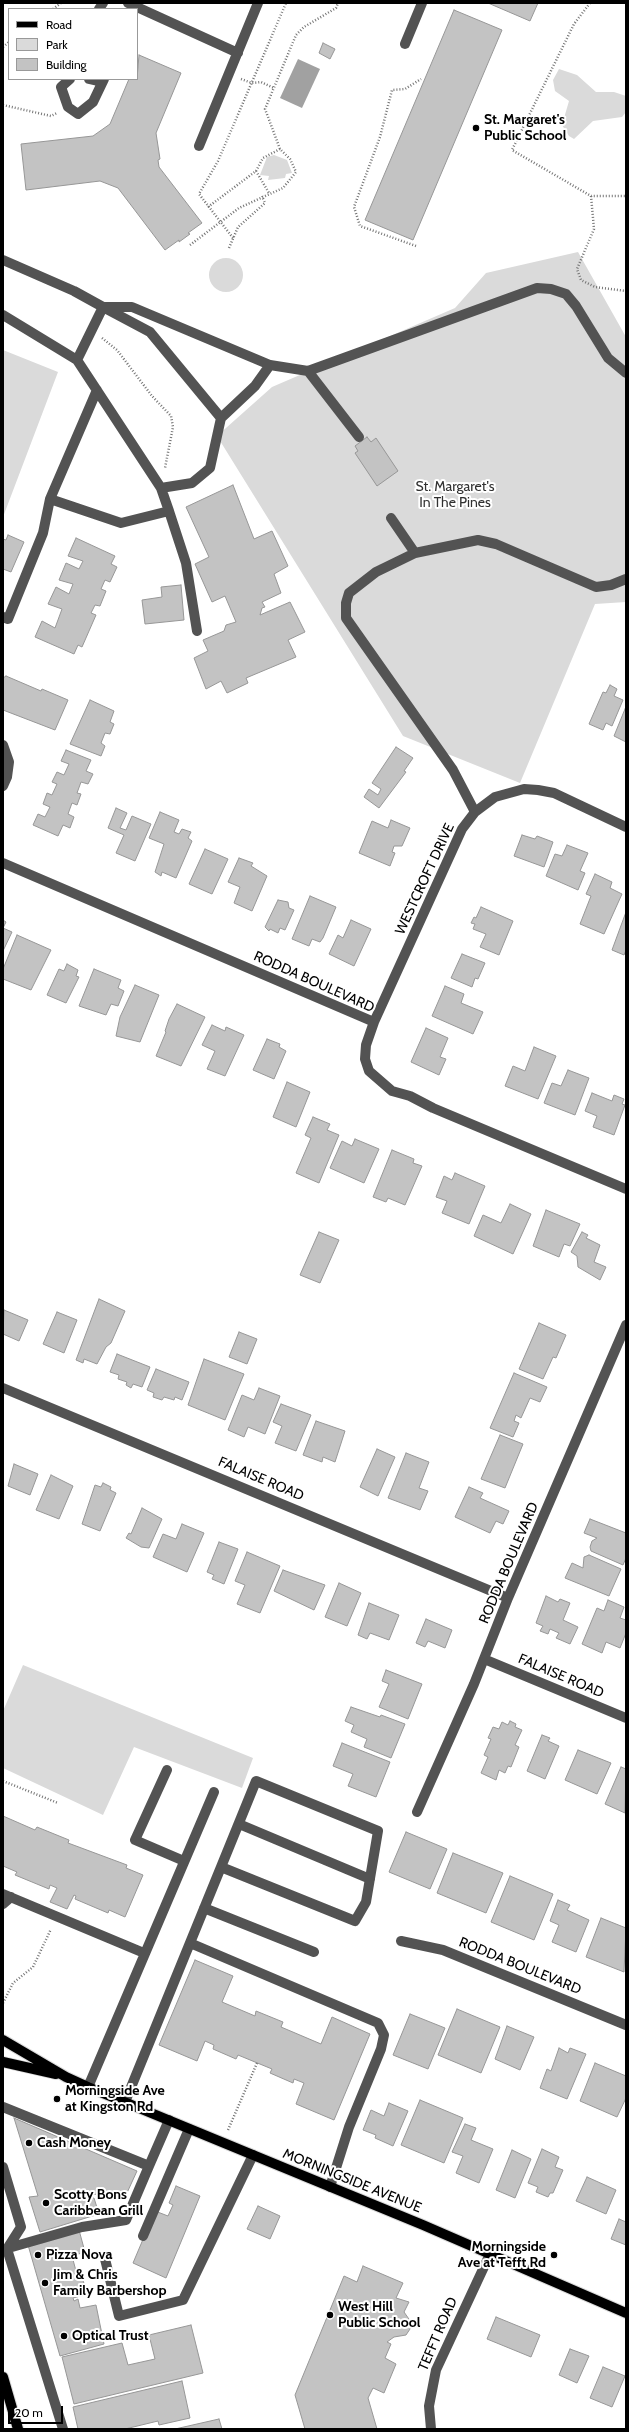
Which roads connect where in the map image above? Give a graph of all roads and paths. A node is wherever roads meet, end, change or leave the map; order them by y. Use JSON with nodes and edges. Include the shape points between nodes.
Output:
{"nodes":[{"id":1,"x":258,"y":3,"type":"edge"},
{"id":2,"x":286,"y":3,"type":"edge"},
{"id":3,"x":338,"y":3,"type":"edge"},
{"id":4,"x":422,"y":3,"type":"edge"},
{"id":5,"x":590,"y":3,"type":"edge"},
{"id":6,"x":135,"y":6,"type":"edge"},
{"id":7,"x":405,"y":44,"type":"dead end"},
{"id":8,"x":238,"y":53,"type":"junction"},
{"id":9,"x":229,"y":75,"type":"junction"},
{"id":10,"x":421,"y":79,"type":"dead end"},
{"id":11,"x":69,"y":80,"type":"edge"},
{"id":12,"x":103,"y":81,"type":"edge"},
{"id":13,"x":252,"y":83,"type":"junction"},
{"id":14,"x":274,"y":88,"type":"junction"},
{"id":15,"x":3,"y":105,"type":"edge"},
{"id":16,"x":68,"y":107,"type":"junction"},
{"id":17,"x":200,"y":146,"type":"dead end"},
{"id":18,"x":280,"y":149,"type":"junction"},
{"id":19,"x":256,"y":171,"type":"junction"},
{"id":20,"x":269,"y":193,"type":"junction"},
{"id":21,"x":262,"y":196,"type":"junction"},
{"id":22,"x":591,"y":196,"type":"junction"},
{"id":23,"x":626,"y":196,"type":"edge"},
{"id":24,"x":208,"y":207,"type":"junction"},
{"id":25,"x":219,"y":221,"type":"junction"},
{"id":26,"x":233,"y":238,"type":"junction"},
{"id":27,"x":190,"y":245,"type":"dead end"},
{"id":28,"x":416,"y":246,"type":"dead end"},
{"id":29,"x":229,"y":248,"type":"dead end"},
{"id":30,"x":3,"y":260,"type":"edge"},
{"id":31,"x":626,"y":291,"type":"edge"},
{"id":32,"x":103,"y":307,"type":"junction"},
{"id":33,"x":3,"y":315,"type":"edge"},
{"id":34,"x":91,"y":329,"type":"junction"},
{"id":35,"x":77,"y":360,"type":"junction"},
{"id":36,"x":270,"y":365,"type":"junction"},
{"id":37,"x":308,"y":371,"type":"junction"},
{"id":38,"x":626,"y":373,"type":"edge"},
{"id":39,"x":97,"y":390,"type":"junction"},
{"id":40,"x":221,"y":418,"type":"junction"},
{"id":41,"x":359,"y":436,"type":"dead end"},
{"id":42,"x":162,"y":488,"type":"junction"},
{"id":43,"x":50,"y":499,"type":"junction"},
{"id":44,"x":169,"y":511,"type":"junction"},
{"id":45,"x":391,"y":518,"type":"dead end"},
{"id":46,"x":415,"y":553,"type":"junction"},
{"id":47,"x":626,"y":579,"type":"edge"},
{"id":48,"x":3,"y":617,"type":"edge"},
{"id":49,"x":197,"y":631,"type":"dead end"},
{"id":50,"x":3,"y":745,"type":"edge"},
{"id":51,"x":3,"y":786,"type":"edge"},
{"id":52,"x":475,"y":812,"type":"junction"},
{"id":53,"x":626,"y":827,"type":"edge"},
{"id":54,"x":3,"y":863,"type":"edge"},
{"id":55,"x":374,"y":1022,"type":"junction"},
{"id":56,"x":626,"y":1189,"type":"edge"},
{"id":57,"x":626,"y":1325,"type":"edge"},
{"id":58,"x":623,"y":1342,"type":"edge"},
{"id":59,"x":3,"y":1388,"type":"edge"},
{"id":60,"x":508,"y":1598,"type":"junction"},
{"id":61,"x":484,"y":1659,"type":"junction"},
{"id":62,"x":626,"y":1718,"type":"edge"},
{"id":63,"x":167,"y":1770,"type":"dead end"},
{"id":64,"x":3,"y":1781,"type":"edge"},
{"id":65,"x":214,"y":1792,"type":"dead end"},
{"id":66,"x":58,"y":1803,"type":"dead end"},
{"id":67,"x":417,"y":1812,"type":"dead end"},
{"id":68,"x":239,"y":1824,"type":"junction"},
{"id":69,"x":184,"y":1861,"type":"junction"},
{"id":70,"x":221,"y":1867,"type":"junction"},
{"id":71,"x":370,"y":1879,"type":"junction"},
{"id":72,"x":7,"y":1895,"type":"edge"},
{"id":73,"x":3,"y":1904,"type":"edge"},
{"id":74,"x":204,"y":1908,"type":"junction"},
{"id":75,"x":57,"y":1916,"type":"junction"},
{"id":76,"x":401,"y":1941,"type":"dead end"},
{"id":77,"x":190,"y":1944,"type":"junction"},
{"id":78,"x":314,"y":1952,"type":"dead end"},
{"id":79,"x":144,"y":1953,"type":"junction"},
{"id":80,"x":3,"y":2002,"type":"edge"},
{"id":81,"x":626,"y":2025,"type":"edge"},
{"id":82,"x":3,"y":2040,"type":"edge"},
{"id":83,"x":3,"y":2062,"type":"edge"},
{"id":84,"x":257,"y":2063,"type":"dead end"},
{"id":85,"x":66,"y":2077,"type":"junction"},
{"id":86,"x":88,"y":2087,"type":"junction"},
{"id":87,"x":125,"y":2102,"type":"junction"},
{"id":88,"x":3,"y":2107,"type":"edge"},
{"id":89,"x":168,"y":2120,"type":"junction"},
{"id":90,"x":189,"y":2129,"type":"junction"},
{"id":91,"x":223,"y":2143,"type":"junction"},
{"id":92,"x":253,"y":2155,"type":"junction"},
{"id":93,"x":149,"y":2166,"type":"junction"},
{"id":94,"x":3,"y":2167,"type":"edge"},
{"id":95,"x":330,"y":2187,"type":"junction"},
{"id":96,"x":143,"y":2236,"type":"dead end"},
{"id":97,"x":5,"y":2249,"type":"edge"},
{"id":98,"x":490,"y":2254,"type":"junction"},
{"id":99,"x":105,"y":2259,"type":"dead end"},
{"id":100,"x":626,"y":2313,"type":"edge"},
{"id":101,"x":3,"y":2377,"type":"edge"},
{"id":102,"x":18,"y":2429,"type":"edge"},
{"id":103,"x":63,"y":2429,"type":"edge"},
{"id":104,"x":431,"y":2429,"type":"edge"}],
"edges":[{"from":1,"to":8,"type":"street"},
{"from":2,"to":13,"type":"path"},
{"from":3,"to":14,"type":"path","via":[[336,8],[304,27],[296,35]]},
{"from":4,"to":7,"type":"street"},
{"from":5,"to":22,"type":"path","via":[[574,24],[512,150]]},
{"from":6,"to":8,"type":"street"},
{"from":8,"to":9,"type":"street"},
{"from":9,"to":13,"type":"path"},
{"from":9,"to":17,"type":"street"},
{"from":10,"to":28,"type":"path","via":[[405,89],[392,90],[380,137],[354,207],[360,226]]},
{"from":11,"to":16,"type":"street","via":[[61,87]]},
{"from":12,"to":16,"type":"street","via":[[93,102],[78,114]]},
{"from":13,"to":14,"type":"path","via":[[261,82]]},
{"from":13,"to":24,"type":"path","via":[[218,161],[199,194]]},
{"from":14,"to":18,"type":"path","via":[[265,109]]},
{"from":15,"to":16,"type":"path","via":[[51,116]]},
{"from":18,"to":19,"type":"path","via":[[263,158]]},
{"from":18,"to":20,"type":"path","via":[[290,159],[296,172],[283,188]]},
{"from":19,"to":20,"type":"path"},
{"from":19,"to":24,"type":"path"},
{"from":20,"to":21,"type":"path"},
{"from":21,"to":25,"type":"path"},
{"from":21,"to":26,"type":"path","via":[[265,203],[238,227]]},
{"from":22,"to":23,"type":"path"},
{"from":22,"to":31,"type":"path","via":[[594,229],[577,269],[581,280],[595,287]]},
{"from":24,"to":25,"type":"path"},
{"from":25,"to":26,"type":"path"},
{"from":25,"to":27,"type":"path"},
{"from":26,"to":29,"type":"path"},
{"from":30,"to":32,"type":"street","via":[[74,291]]},
{"from":32,"to":34,"type":"street"},
{"from":32,"to":36,"type":"street","via":[[132,307]]},
{"from":32,"to":40,"type":"street","via":[[150,332]]},
{"from":33,"to":35,"type":"street"},
{"from":34,"to":35,"type":"street"},
{"from":34,"to":42,"type":"path","via":[[117,350],[152,396],[171,416],[173,426]]},
{"from":35,"to":39,"type":"street"},
{"from":36,"to":37,"type":"street"},
{"from":36,"to":40,"type":"street","via":[[255,386]]},
{"from":37,"to":38,"type":"street","via":[[537,288],[566,294],[608,358]]},
{"from":37,"to":41,"type":"street"},
{"from":39,"to":42,"type":"street"},
{"from":39,"to":43,"type":"street"},
{"from":40,"to":42,"type":"street","via":[[210,468],[192,483]]},
{"from":42,"to":44,"type":"street"},
{"from":43,"to":44,"type":"street","via":[[121,523]]},
{"from":43,"to":48,"type":"street","via":[[42,534],[8,619]]},
{"from":44,"to":49,"type":"street","via":[[186,563]]},
{"from":45,"to":46,"type":"street"},
{"from":46,"to":47,"type":"street","via":[[478,540],[496,544],[596,587]]},
{"from":46,"to":52,"type":"street","via":[[376,572],[349,593],[346,618],[453,770]]},
{"from":50,"to":51,"type":"street","via":[[8,762],[7,777]]},
{"from":52,"to":53,"type":"street","name":"WESTCROFT DRIVE","via":[[495,797],[524,789],[538,790],[564,798]]},
{"from":52,"to":55,"type":"street","name":"WESTCROFT DRIVE","via":[[462,829]]},
{"from":54,"to":55,"type":"street","name":"RODDA BOULEVARD"},
{"from":55,"to":56,"type":"street","name":"RODDA BOULEVARD","via":[[366,1045],[365,1059],[369,1071],[392,1091],[410,1096]]},
{"from":57,"to":58,"type":"street","name":"RODDA BOULEVARD"},
{"from":58,"to":60,"type":"street","name":"RODDA BOULEVARD"},
{"from":59,"to":60,"type":"street","name":"FALAISE ROAD"},
{"from":60,"to":61,"type":"street","name":"RODDA BOULEVARD"},
{"from":61,"to":62,"type":"street","name":"FALAISE ROAD"},
{"from":61,"to":67,"type":"street","name":"RODDA BOULEVARD"},
{"from":63,"to":69,"type":"street","via":[[135,1840]]},
{"from":64,"to":66,"type":"path"},
{"from":65,"to":69,"type":"street"},
{"from":68,"to":70,"type":"street"},
{"from":68,"to":71,"type":"street"},
{"from":68,"to":71,"type":"street","via":[[256,1781],[378,1831]]},
{"from":69,"to":79,"type":"street"},
{"from":70,"to":71,"type":"street","via":[[355,1921],[366,1902]]},
{"from":70,"to":74,"type":"street"},
{"from":72,"to":73,"type":"street"},
{"from":72,"to":75,"type":"street"},
{"from":74,"to":77,"type":"street"},
{"from":74,"to":78,"type":"street"},
{"from":75,"to":79,"type":"street"},
{"from":75,"to":80,"type":"path","via":[[33,1967],[13,1983]]},
{"from":76,"to":81,"type":"street","name":"RODDA BOULEVARD","via":[[443,1950]]},
{"from":77,"to":87,"type":"street"},
{"from":77,"to":95,"type":"street","via":[[378,2023],[384,2035],[381,2049],[349,2127]]},
{"from":79,"to":86,"type":"street"},
{"from":82,"to":85,"type":"main road","name":"MORNINGSIDE AVENUE"},
{"from":83,"to":85,"type":"main road","name":"MORNINGSIDE AVENUE"},
{"from":84,"to":91,"type":"path"},
{"from":85,"to":86,"type":"main road","name":"MORNINGSIDE AVENUE"},
{"from":86,"to":87,"type":"main road","name":"MORNINGSIDE AVENUE"},
{"from":87,"to":89,"type":"main road","name":"MORNINGSIDE AVENUE"},
{"from":88,"to":93,"type":"street"},
{"from":89,"to":90,"type":"main road","name":"MORNINGSIDE AVENUE"},
{"from":89,"to":93,"type":"street"},
{"from":90,"to":91,"type":"main road","name":"MORNINGSIDE AVENUE"},
{"from":90,"to":96,"type":"street"},
{"from":91,"to":92,"type":"main road","name":"MORNINGSIDE AVENUE"},
{"from":92,"to":95,"type":"main road","name":"MORNINGSIDE AVENUE"},
{"from":92,"to":99,"type":"street","via":[[183,2300],[119,2316]]},
{"from":93,"to":97,"type":"street","via":[[126,2220],[82,2227]]},
{"from":94,"to":97,"type":"street","via":[[21,2227]]},
{"from":95,"to":98,"type":"main road","name":"MORNINGSIDE AVENUE"},
{"from":97,"to":103,"type":"street"},
{"from":98,"to":100,"type":"main road","name":"MORNINGSIDE AVENUE"},
{"from":98,"to":104,"type":"street","name":"TEFFT ROAD","via":[[436,2370],[429,2406]]},
{"from":101,"to":102,"type":"main road"}]}
